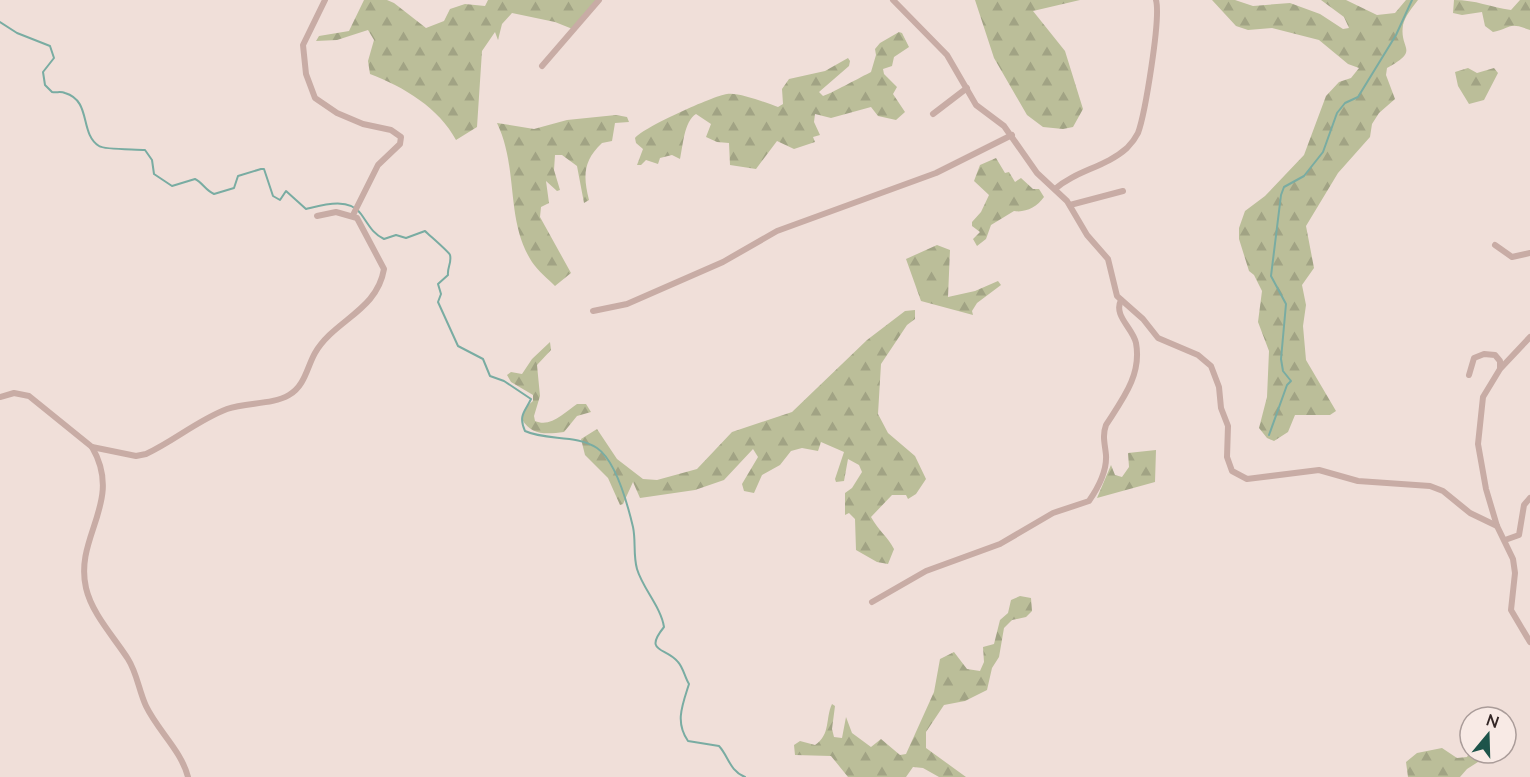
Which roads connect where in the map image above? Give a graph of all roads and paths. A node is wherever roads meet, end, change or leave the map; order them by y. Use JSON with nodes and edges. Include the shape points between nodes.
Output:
{"nodes":[{"id":1,"x":325,"y":0,"type":"edge"},
{"id":2,"x":599,"y":0,"type":"edge"},
{"id":3,"x":893,"y":0,"type":"edge"},
{"id":4,"x":1156,"y":0,"type":"edge"},
{"id":5,"x":542,"y":66,"type":"dead end"},
{"id":6,"x":967,"y":87,"type":"junction"},
{"id":7,"x":933,"y":114,"type":"dead end"},
{"id":8,"x":1012,"y":135,"type":"junction"},
{"id":9,"x":1055,"y":189,"type":"junction"},
{"id":10,"x":1123,"y":191,"type":"dead end"},
{"id":11,"x":1070,"y":205,"type":"junction"},
{"id":12,"x":356,"y":211,"type":"junction"},
{"id":13,"x":317,"y":216,"type":"dead end"},
{"id":14,"x":1495,"y":245,"type":"dead end"},
{"id":15,"x":1530,"y":253,"type":"edge"},
{"id":16,"x":1121,"y":300,"type":"junction"},
{"id":17,"x":593,"y":311,"type":"dead end"},
{"id":18,"x":1530,"y":337,"type":"edge"},
{"id":19,"x":1500,"y":369,"type":"junction"},
{"id":20,"x":1469,"y":375,"type":"dead end"},
{"id":21,"x":0,"y":397,"type":"edge"},
{"id":22,"x":92,"y":447,"type":"junction"},
{"id":23,"x":1530,"y":498,"type":"edge"},
{"id":24,"x":1497,"y":526,"type":"junction"},
{"id":25,"x":1505,"y":540,"type":"junction"},
{"id":26,"x":872,"y":602,"type":"dead end"},
{"id":27,"x":1530,"y":642,"type":"edge"},
{"id":28,"x":188,"y":777,"type":"edge"}],
"edges":[{"from":1,"to":12,"type":"street","via":[[303,45],[312,91],[323,106],[401,137],[400,144],[373,173]]},
{"from":2,"to":5,"type":"street"},
{"from":3,"to":6,"type":"street","via":[[947,55]]},
{"from":4,"to":9,"type":"street","via":[[1158,14],[1151,66],[1137,135],[1111,160]]},
{"from":6,"to":7,"type":"street"},
{"from":6,"to":8,"type":"street","via":[[976,105]]},
{"from":8,"to":9,"type":"street","via":[[1037,173]]},
{"from":8,"to":17,"type":"street","via":[[936,173],[777,231],[723,262],[627,304]]},
{"from":9,"to":11,"type":"street"},
{"from":10,"to":11,"type":"street"},
{"from":11,"to":16,"type":"street","via":[[1087,235],[1108,259],[1114,291]]},
{"from":12,"to":13,"type":"street"},
{"from":12,"to":22,"type":"street","via":[[384,273],[364,309],[315,353],[309,371],[294,391],[284,397],[227,409],[146,454],[136,456]]},
{"from":14,"to":15,"type":"street","via":[[1512,257]]},
{"from":16,"to":24,"type":"street","via":[[1158,338],[1198,355],[1211,366],[1228,426],[1229,467],[1236,474],[1247,479],[1319,470],[1358,481],[1430,486]]},
{"from":16,"to":26,"type":"street","via":[[1121,317],[1136,342],[1134,378],[1103,433],[1104,471],[1089,501],[1053,513],[1000,544],[926,571]]},
{"from":18,"to":19,"type":"street"},
{"from":19,"to":20,"type":"street","via":[[1495,355],[1478,355],[1473,358]]},
{"from":19,"to":24,"type":"street","via":[[1483,397],[1478,444]]},
{"from":21,"to":22,"type":"street","via":[[14,393],[29,396]]},
{"from":22,"to":28,"type":"street","via":[[104,484],[100,512],[84,560],[87,592],[130,662],[147,708],[185,764]]},
{"from":23,"to":25,"type":"street","via":[[1524,505],[1519,535]]},
{"from":24,"to":25,"type":"street"},
{"from":25,"to":27,"type":"street","via":[[1515,573],[1511,610]]}]}
